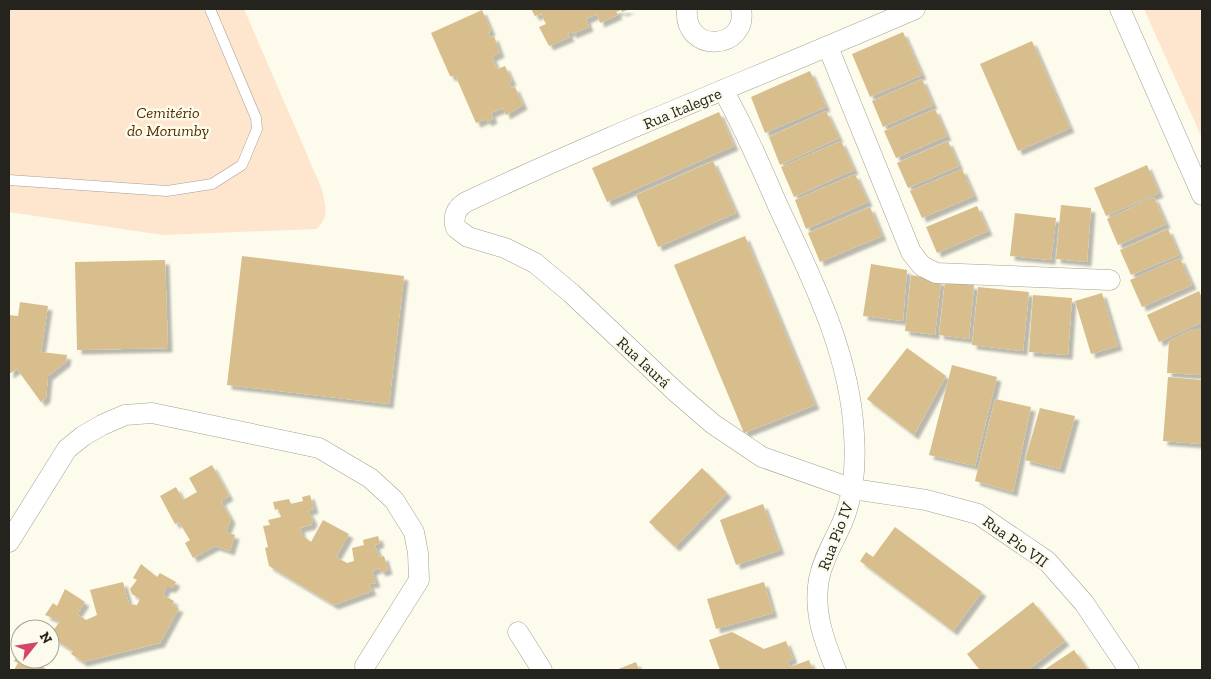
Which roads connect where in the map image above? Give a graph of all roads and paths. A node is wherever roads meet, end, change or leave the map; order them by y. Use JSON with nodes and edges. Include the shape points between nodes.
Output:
{"nodes":[{"id":1,"x":210,"y":9,"type":"edge"},
{"id":2,"x":687,"y":9,"type":"edge"},
{"id":3,"x":741,"y":9,"type":"edge"},
{"id":4,"x":915,"y":9,"type":"edge"},
{"id":5,"x":1120,"y":9,"type":"edge"},
{"id":6,"x":828,"y":46,"type":"junction"},
{"id":7,"x":723,"y":90,"type":"junction"},
{"id":8,"x":9,"y":180,"type":"edge"},
{"id":9,"x":1202,"y":195,"type":"edge"},
{"id":10,"x":454,"y":215,"type":"joint"},
{"id":11,"x":1110,"y":280,"type":"dead end"},
{"id":12,"x":853,"y":489,"type":"junction"},
{"id":13,"x":9,"y":542,"type":"edge"},
{"id":14,"x":518,"y":632,"type":"dead end"},
{"id":15,"x":366,"y":666,"type":"dead end"},
{"id":16,"x":542,"y":670,"type":"edge"},
{"id":17,"x":836,"y":670,"type":"edge"},
{"id":18,"x":1129,"y":670,"type":"edge"}],
"edges":[{"from":1,"to":8,"type":"lane","via":[[256,118],[257,129],[242,165],[212,184],[167,191]]},
{"from":2,"to":3,"type":"street","via":[[693,32],[714,42],[725,40],[734,33],[741,20]]},
{"from":4,"to":6,"type":"street","name":"Rua Italegre"},
{"from":5,"to":9,"type":"street"},
{"from":6,"to":7,"type":"street","name":"Rua Italegre"},
{"from":6,"to":11,"type":"street","via":[[911,252],[922,266],[936,273]]},
{"from":7,"to":10,"type":"street","name":"Rua Italegre","via":[[490,191],[459,206]]},
{"from":7,"to":12,"type":"street","name":"Rua Pio IV","via":[[831,325],[852,406]]},
{"from":10,"to":12,"type":"street","name":"Rua Iaurá","via":[[456,228],[461,234],[505,248],[552,276],[677,393],[736,441],[762,457]]},
{"from":12,"to":17,"type":"street","name":"Rua Pio IV","via":[[842,523],[826,553],[819,580],[822,636]]},
{"from":12,"to":18,"type":"street","name":"Rua Pio VII","via":[[926,500],[978,514],[1047,561],[1084,603]]},
{"from":13,"to":15,"type":"street","via":[[68,449],[89,432],[125,416],[152,413],[320,448],[370,478],[394,500],[414,532],[417,546],[420,580]]},
{"from":14,"to":16,"type":"street"}]}
